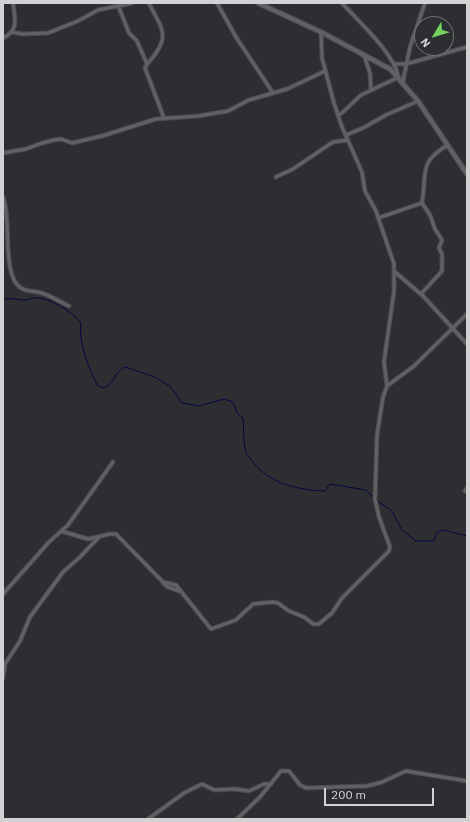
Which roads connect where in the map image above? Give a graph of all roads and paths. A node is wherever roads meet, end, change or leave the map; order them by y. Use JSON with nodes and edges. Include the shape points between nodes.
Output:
{"nodes":[{"id":1,"x":13,"y":3,"type":"edge"},
{"id":2,"x":132,"y":3,"type":"edge"},
{"id":3,"x":149,"y":3,"type":"edge"},
{"id":4,"x":217,"y":3,"type":"edge"},
{"id":5,"x":258,"y":3,"type":"edge"},
{"id":6,"x":342,"y":3,"type":"edge"},
{"id":7,"x":425,"y":3,"type":"edge"},
{"id":8,"x":118,"y":5,"type":"junction"},
{"id":9,"x":12,"y":32,"type":"junction"},
{"id":10,"x":321,"y":32,"type":"junction"},
{"id":11,"x":3,"y":38,"type":"edge"},
{"id":12,"x":467,"y":46,"type":"edge"},
{"id":13,"x":364,"y":55,"type":"junction"},
{"id":14,"x":147,"y":64,"type":"junction"},
{"id":15,"x":394,"y":64,"type":"junction"},
{"id":16,"x":406,"y":64,"type":"junction"},
{"id":17,"x":325,"y":71,"type":"junction"},
{"id":18,"x":398,"y":77,"type":"junction"},
{"id":19,"x":403,"y":81,"type":"junction"},
{"id":20,"x":371,"y":90,"type":"junction"},
{"id":21,"x":273,"y":93,"type":"junction"},
{"id":22,"x":418,"y":101,"type":"junction"},
{"id":23,"x":338,"y":115,"type":"junction"},
{"id":24,"x":164,"y":118,"type":"junction"},
{"id":25,"x":346,"y":135,"type":"junction"},
{"id":26,"x":348,"y":140,"type":"junction"},
{"id":27,"x":448,"y":145,"type":"junction"},
{"id":28,"x":3,"y":154,"type":"edge"},
{"id":29,"x":467,"y":174,"type":"edge"},
{"id":30,"x":276,"y":177,"type":"dead end"},
{"id":31,"x":3,"y":197,"type":"edge"},
{"id":32,"x":422,"y":203,"type":"junction"},
{"id":33,"x":378,"y":218,"type":"junction"},
{"id":34,"x":395,"y":272,"type":"junction"},
{"id":35,"x":421,"y":294,"type":"junction"},
{"id":36,"x":70,"y":306,"type":"dead end"},
{"id":37,"x":467,"y":314,"type":"edge"},
{"id":38,"x":453,"y":328,"type":"junction"},
{"id":39,"x":467,"y":344,"type":"edge"},
{"id":40,"x":387,"y":386,"type":"junction"},
{"id":41,"x":113,"y":462,"type":"dead end"},
{"id":42,"x":61,"y":531,"type":"junction"},
{"id":43,"x":100,"y":536,"type":"junction"},
{"id":44,"x":3,"y":594,"type":"edge"},
{"id":45,"x":3,"y":678,"type":"edge"},
{"id":46,"x":467,"y":782,"type":"edge"},
{"id":47,"x":271,"y":784,"type":"junction"},
{"id":48,"x":148,"y":819,"type":"edge"},
{"id":49,"x":237,"y":819,"type":"edge"}],
"edges":[{"from":1,"to":9,"type":"street","via":[[16,25]]},
{"from":2,"to":8,"type":"street"},
{"from":3,"to":14,"type":"street","via":[[160,22],[163,38],[157,52]]},
{"from":4,"to":21,"type":"street"},
{"from":5,"to":10,"type":"street"},
{"from":6,"to":15,"type":"street","via":[[378,42]]},
{"from":7,"to":16,"type":"street"},
{"from":8,"to":9,"type":"street","via":[[98,10],[48,33]]},
{"from":8,"to":14,"type":"street"},
{"from":9,"to":11,"type":"street"},
{"from":10,"to":13,"type":"street"},
{"from":10,"to":17,"type":"street"},
{"from":12,"to":16,"type":"street"},
{"from":13,"to":18,"type":"street","via":[[390,69]]},
{"from":13,"to":20,"type":"street","via":[[370,73]]},
{"from":14,"to":24,"type":"street","via":[[145,68]]},
{"from":15,"to":16,"type":"street"},
{"from":15,"to":18,"type":"street"},
{"from":16,"to":19,"type":"street"},
{"from":17,"to":21,"type":"street","via":[[288,89]]},
{"from":17,"to":23,"type":"street"},
{"from":18,"to":19,"type":"street"},
{"from":18,"to":20,"type":"street"},
{"from":19,"to":22,"type":"street"},
{"from":20,"to":23,"type":"street","via":[[361,94]]},
{"from":21,"to":24,"type":"street","via":[[228,110],[198,116]]},
{"from":22,"to":25,"type":"street"},
{"from":22,"to":27,"type":"street"},
{"from":23,"to":25,"type":"street"},
{"from":24,"to":28,"type":"street","via":[[72,143],[54,140]]},
{"from":25,"to":26,"type":"street"},
{"from":26,"to":30,"type":"street","via":[[333,142],[293,169]]},
{"from":26,"to":33,"type":"street","via":[[362,172],[367,196]]},
{"from":27,"to":29,"type":"street"},
{"from":27,"to":32,"type":"street","via":[[437,151],[426,165]]},
{"from":31,"to":36,"type":"street","via":[[10,266],[19,287]]},
{"from":32,"to":33,"type":"street"},
{"from":32,"to":35,"type":"street","via":[[442,240],[439,248],[442,254],[442,271]]},
{"from":33,"to":34,"type":"street"},
{"from":34,"to":35,"type":"street"},
{"from":34,"to":40,"type":"street","via":[[384,362]]},
{"from":35,"to":38,"type":"street"},
{"from":37,"to":38,"type":"street"},
{"from":38,"to":39,"type":"street"},
{"from":38,"to":40,"type":"street","via":[[414,366]]},
{"from":40,"to":43,"type":"street","via":[[377,435],[375,499],[389,551],[319,624],[316,625],[272,602],[253,604],[236,620],[213,630],[174,584],[163,582],[116,534]]},
{"from":41,"to":42,"type":"street"},
{"from":42,"to":43,"type":"street","via":[[82,538]]},
{"from":42,"to":44,"type":"street"},
{"from":43,"to":45,"type":"street","via":[[62,572],[30,617],[20,641],[5,664]]},
{"from":46,"to":47,"type":"street","via":[[406,771],[367,786],[306,788],[300,785],[289,771],[284,771],[279,773]]},
{"from":47,"to":48,"type":"street","via":[[264,784],[248,791],[214,790],[202,784]]},
{"from":47,"to":49,"type":"street"}]}
